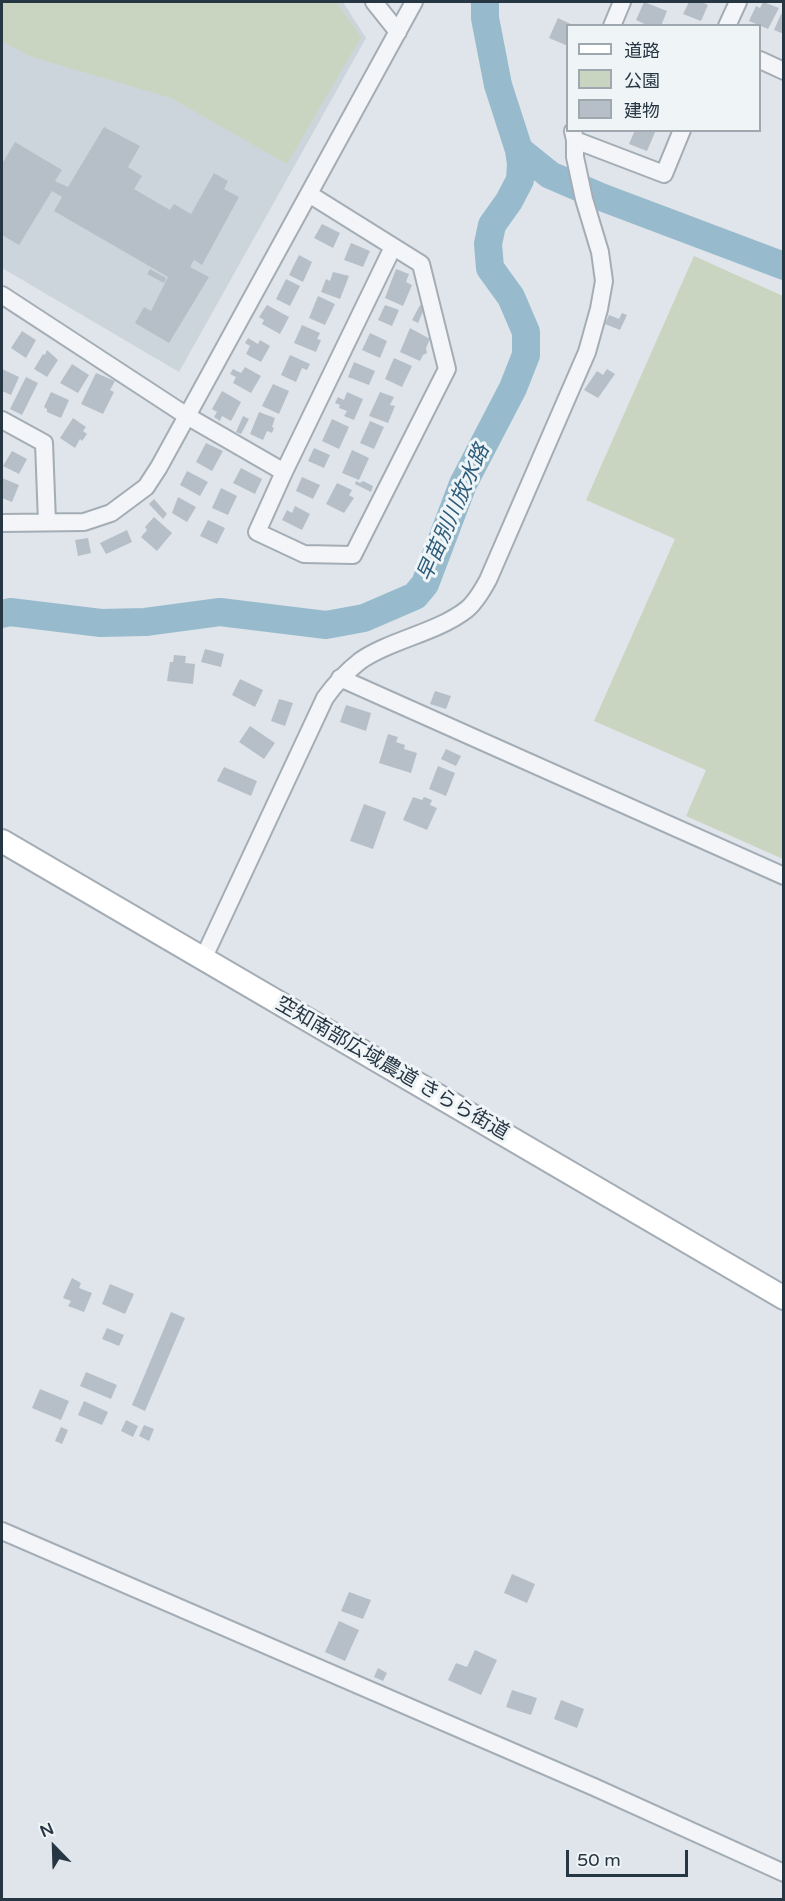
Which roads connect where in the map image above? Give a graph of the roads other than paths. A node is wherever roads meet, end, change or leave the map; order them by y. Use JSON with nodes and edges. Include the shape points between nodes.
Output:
{"nodes":[{"id":1,"x":374,"y":2,"type":"edge"},
{"id":2,"x":414,"y":2,"type":"edge"},
{"id":3,"x":622,"y":2,"type":"edge"},
{"id":4,"x":738,"y":2,"type":"edge"},
{"id":5,"x":613,"y":24,"type":"edge"},
{"id":6,"x":728,"y":24,"type":"edge"},
{"id":7,"x":398,"y":32,"type":"junction"},
{"id":8,"x":761,"y":61,"type":"edge"},
{"id":9,"x":783,"y":71,"type":"edge"},
{"id":10,"x":681,"y":132,"type":"edge"},
{"id":11,"x":574,"y":135,"type":"edge"},
{"id":12,"x":309,"y":194,"type":"junction"},
{"id":13,"x":393,"y":247,"type":"junction"},
{"id":14,"x":2,"y":295,"type":"edge"},
{"id":15,"x":187,"y":416,"type":"junction"},
{"id":16,"x":2,"y":420,"type":"edge"},
{"id":17,"x":284,"y":471,"type":"junction"},
{"id":18,"x":47,"y":522,"type":"junction"},
{"id":19,"x":2,"y":523,"type":"edge"},
{"id":20,"x":340,"y":678,"type":"junction"},
{"id":21,"x":2,"y":841,"type":"edge"},
{"id":22,"x":783,"y":876,"type":"edge"},
{"id":23,"x":203,"y":959,"type":"junction"},
{"id":24,"x":783,"y":1298,"type":"edge"},
{"id":25,"x":2,"y":1531,"type":"edge"},
{"id":26,"x":783,"y":1873,"type":"edge"}],
"edges":[{"from":1,"to":7,"type":"street"},
{"from":2,"to":7,"type":"street"},
{"from":3,"to":5,"type":"street"},
{"from":4,"to":6,"type":"street"},
{"from":7,"to":12,"type":"street"},
{"from":8,"to":9,"type":"street"},
{"from":10,"to":11,"type":"street","via":[[664,174]]},
{"from":11,"to":20,"type":"street","via":[[584,199],[600,252],[604,281],[599,309],[586,351],[488,580],[466,610],[362,660]]},
{"from":12,"to":13,"type":"street"},
{"from":12,"to":15,"type":"street"},
{"from":13,"to":17,"type":"street"},
{"from":13,"to":17,"type":"street","via":[[421,264],[447,369],[353,555],[304,554],[256,532]]},
{"from":14,"to":15,"type":"street"},
{"from":15,"to":17,"type":"street"},
{"from":15,"to":18,"type":"street","via":[[146,487],[129,501],[111,513],[84,522]]},
{"from":16,"to":18,"type":"street","via":[[44,443]]},
{"from":18,"to":19,"type":"street"},
{"from":20,"to":22,"type":"street"},
{"from":20,"to":23,"type":"street","via":[[325,698]]},
{"from":21,"to":23,"type":"street","name":"空知南部広域農道 きらら街道"},
{"from":23,"to":24,"type":"street","name":"空知南部広域農道 きらら街道"},
{"from":25,"to":26,"type":"street"}]}
